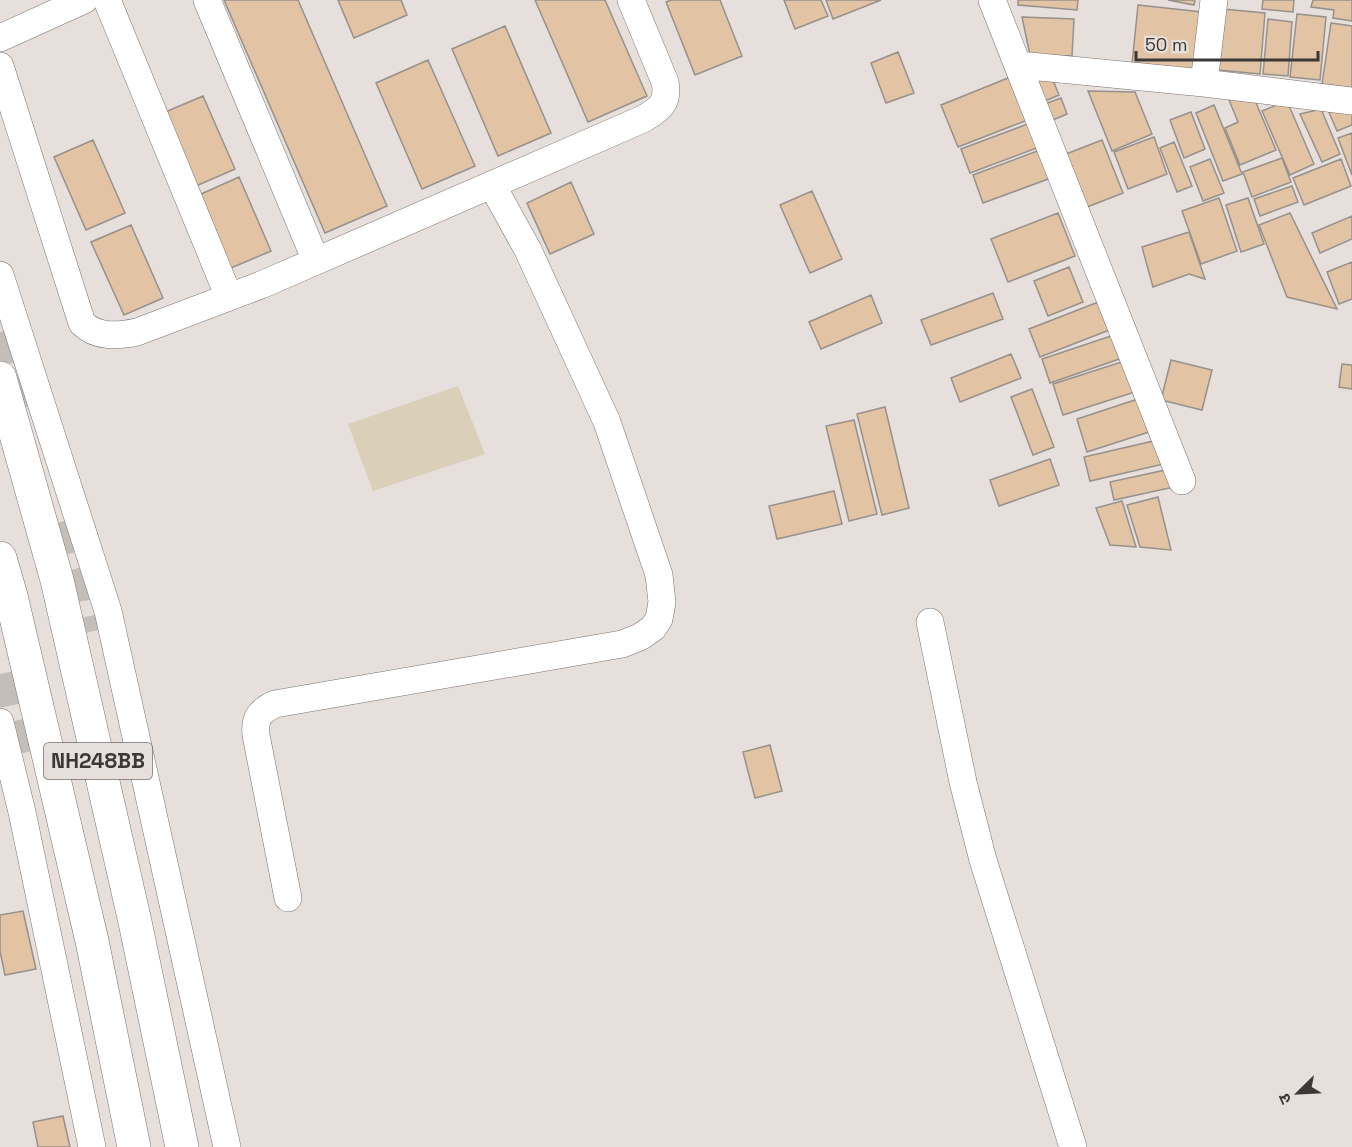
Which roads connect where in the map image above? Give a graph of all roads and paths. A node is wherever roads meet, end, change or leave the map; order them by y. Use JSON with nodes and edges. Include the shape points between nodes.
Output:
{"nodes":[{"id":1,"x":84,"y":0,"type":"edge"},
{"id":2,"x":107,"y":0,"type":"edge"},
{"id":3,"x":207,"y":0,"type":"edge"},
{"id":4,"x":631,"y":0,"type":"edge"},
{"id":5,"x":992,"y":0,"type":"edge"},
{"id":6,"x":1214,"y":0,"type":"edge"},
{"id":7,"x":0,"y":38,"type":"edge"},
{"id":8,"x":1019,"y":65,"type":"junction"},
{"id":9,"x":0,"y":66,"type":"edge"},
{"id":10,"x":1204,"y":83,"type":"junction"},
{"id":11,"x":1352,"y":100,"type":"edge"},
{"id":12,"x":492,"y":185,"type":"junction"},
{"id":13,"x":316,"y":261,"type":"junction"},
{"id":14,"x":0,"y":275,"type":"edge"},
{"id":15,"x":229,"y":297,"type":"junction"},
{"id":16,"x":0,"y":378,"type":"edge"},
{"id":17,"x":1182,"y":481,"type":"dead end"},
{"id":18,"x":0,"y":558,"type":"edge"},
{"id":19,"x":930,"y":622,"type":"dead end"},
{"id":20,"x":0,"y":722,"type":"edge"},
{"id":21,"x":288,"y":898,"type":"dead end"},
{"id":22,"x":92,"y":1147,"type":"edge"},
{"id":23,"x":134,"y":1147,"type":"edge"},
{"id":24,"x":182,"y":1147,"type":"edge"},
{"id":25,"x":227,"y":1147,"type":"edge"},
{"id":26,"x":1073,"y":1147,"type":"edge"}],
"edges":[{"from":1,"to":7,"type":"street"},
{"from":2,"to":15,"type":"street"},
{"from":3,"to":13,"type":"street"},
{"from":4,"to":12,"type":"street","via":[[665,82],[663,104],[643,119]]},
{"from":5,"to":8,"type":"street"},
{"from":6,"to":10,"type":"street"},
{"from":8,"to":10,"type":"street"},
{"from":8,"to":17,"type":"street"},
{"from":9,"to":15,"type":"street","via":[[82,323],[100,334],[137,332]]},
{"from":10,"to":11,"type":"street"},
{"from":12,"to":13,"type":"street"},
{"from":12,"to":21,"type":"street","via":[[528,250],[607,422],[659,574],[663,602],[659,619],[647,633],[622,644],[274,704],[262,710],[257,716],[256,735]]},
{"from":13,"to":15,"type":"street"},
{"from":14,"to":25,"type":"street","via":[[108,611]]},
{"from":16,"to":24,"type":"highway","number":"NH248BB","via":[[57,580]]},
{"from":18,"to":23,"type":"highway","number":"NH248BB","via":[[92,941]]},
{"from":19,"to":26,"type":"street","via":[[983,860]]},
{"from":20,"to":22,"type":"street"}]}
